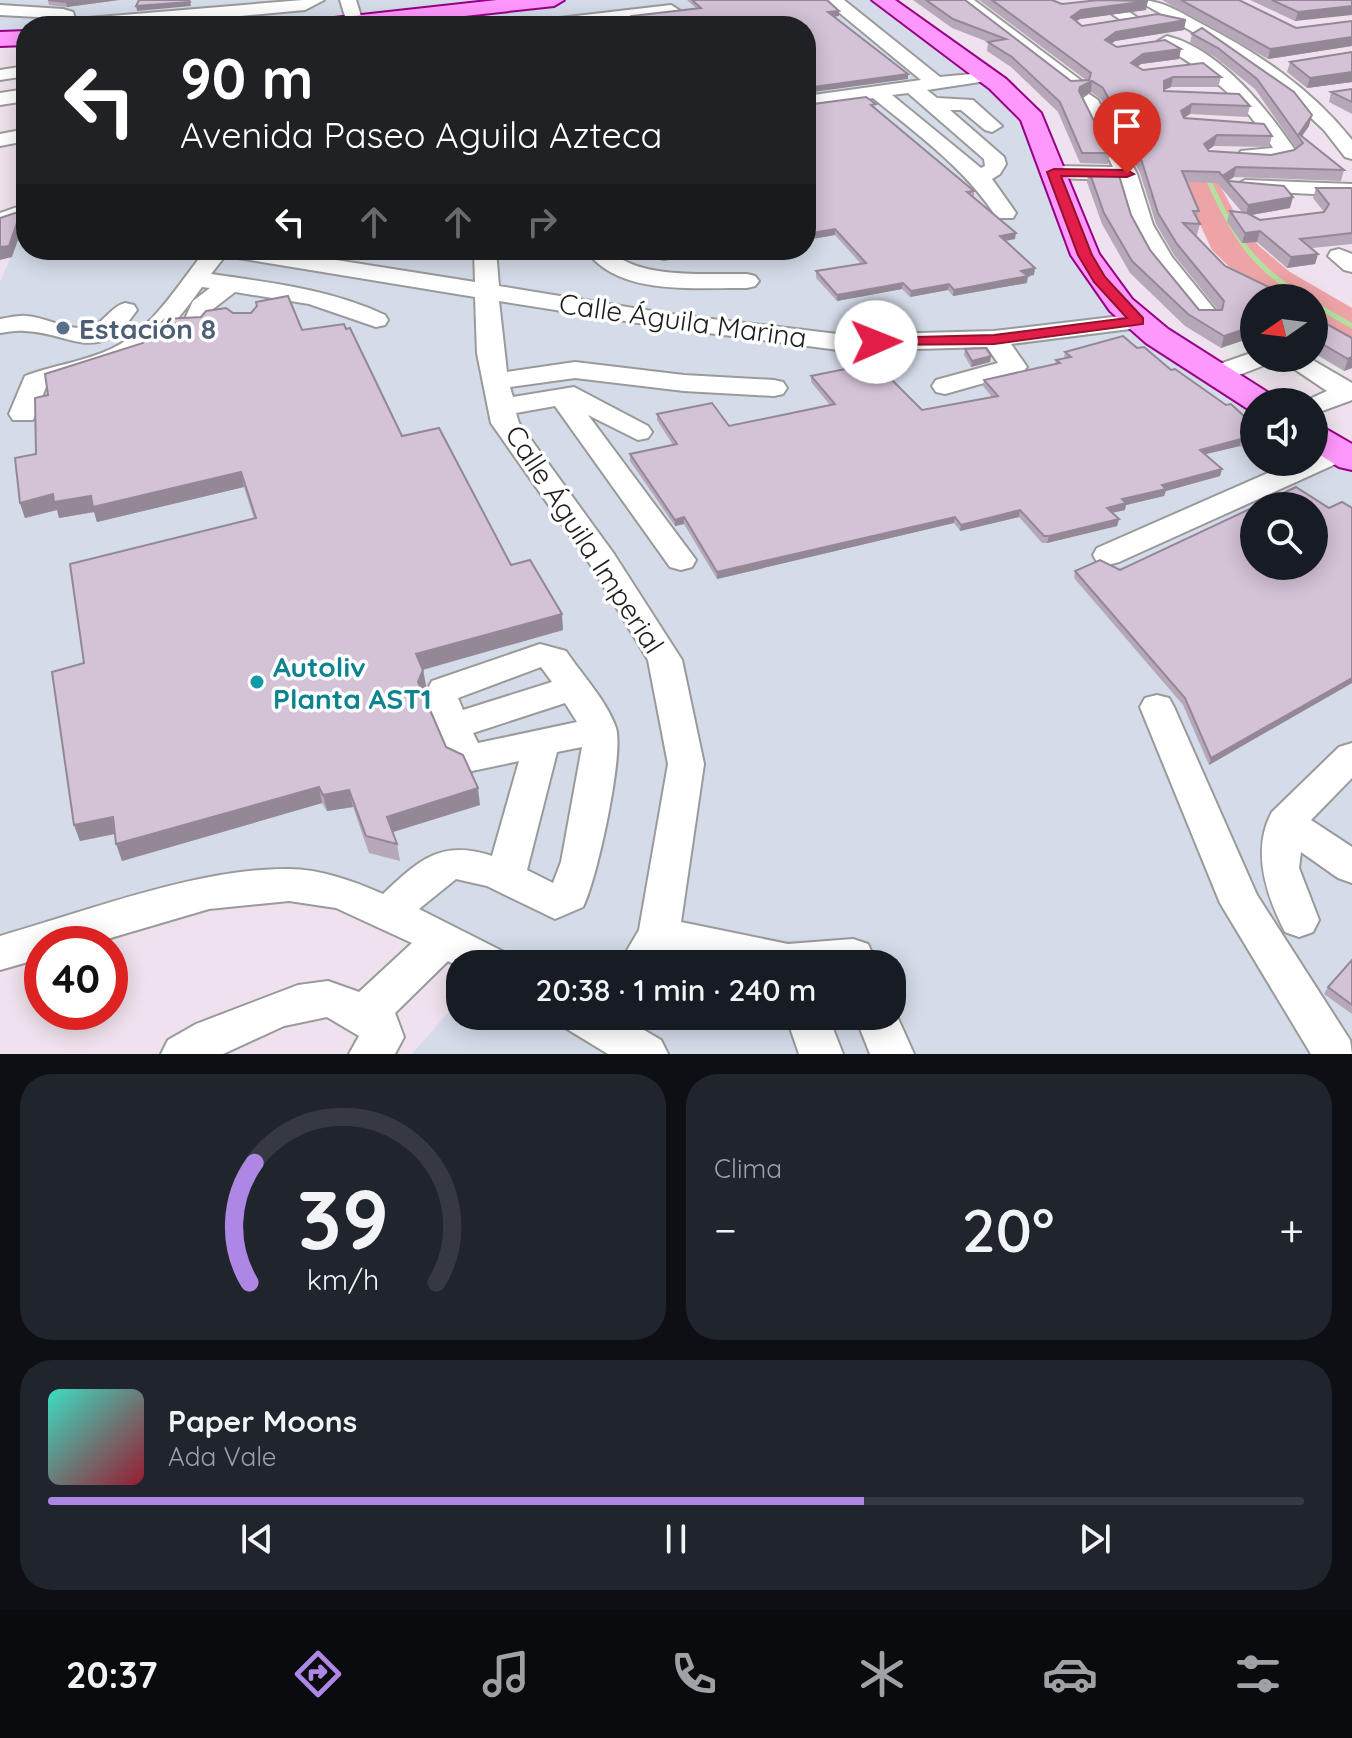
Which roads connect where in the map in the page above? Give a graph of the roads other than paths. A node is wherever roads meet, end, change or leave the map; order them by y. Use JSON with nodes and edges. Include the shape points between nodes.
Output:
{"nodes":[{"id":1,"x":316,"y":0,"type":"edge"},
{"id":2,"x":554,"y":0,"type":"edge"},
{"id":3,"x":882,"y":0,"type":"edge"},
{"id":4,"x":964,"y":0,"type":"edge"},
{"id":5,"x":1145,"y":0,"type":"edge"},
{"id":6,"x":1095,"y":1,"type":"edge"},
{"id":7,"x":836,"y":2,"type":"dead end"},
{"id":8,"x":0,"y":10,"type":"edge"},
{"id":9,"x":671,"y":10,"type":"edge"},
{"id":10,"x":1172,"y":14,"type":"junction"},
{"id":11,"x":67,"y":16,"type":"edge"},
{"id":12,"x":200,"y":16,"type":"edge"},
{"id":13,"x":421,"y":16,"type":"edge"},
{"id":14,"x":640,"y":16,"type":"edge"},
{"id":15,"x":1220,"y":19,"type":"edge"},
{"id":16,"x":1133,"y":20,"type":"junction"},
{"id":17,"x":1107,"y":23,"type":"edge"},
{"id":18,"x":1188,"y":23,"type":"junction"},
{"id":19,"x":1208,"y":34,"type":"junction"},
{"id":20,"x":1208,"y":64,"type":"junction"},
{"id":21,"x":1181,"y":67,"type":"edge"},
{"id":22,"x":987,"y":76,"type":"junction"},
{"id":23,"x":936,"y":83,"type":"junction"},
{"id":24,"x":912,"y":87,"type":"junction"},
{"id":25,"x":877,"y":92,"type":"junction"},
{"id":26,"x":1217,"y":95,"type":"edge"},
{"id":27,"x":1246,"y":95,"type":"junction"},
{"id":28,"x":816,"y":101,"type":"edge"},
{"id":29,"x":932,"y":104,"type":"junction"},
{"id":30,"x":1238,"y":125,"type":"edge"},
{"id":31,"x":992,"y":126,"type":"dead end"},
{"id":32,"x":1269,"y":126,"type":"junction"},
{"id":33,"x":1345,"y":133,"type":"edge"},
{"id":34,"x":1352,"y":153,"type":"edge"},
{"id":35,"x":1226,"y":155,"type":"edge"},
{"id":36,"x":1054,"y":172,"type":"junction"},
{"id":37,"x":1127,"y":174,"type":"junction"},
{"id":38,"x":979,"y":178,"type":"junction"},
{"id":39,"x":1235,"y":186,"type":"edge"},
{"id":40,"x":1288,"y":188,"type":"junction"},
{"id":41,"x":1352,"y":190,"type":"edge"},
{"id":42,"x":1313,"y":212,"type":"edge"},
{"id":43,"x":1005,"y":213,"type":"dead end"},
{"id":44,"x":210,"y":260,"type":"edge"},
{"id":45,"x":294,"y":260,"type":"edge"},
{"id":46,"x":486,"y":260,"type":"edge"},
{"id":47,"x":605,"y":260,"type":"edge"},
{"id":48,"x":196,"y":279,"type":"junction"},
{"id":49,"x":747,"y":281,"type":"dead end"},
{"id":50,"x":223,"y":290,"type":"junction"},
{"id":51,"x":488,"y":290,"type":"junction"},
{"id":52,"x":125,"y":310,"type":"dead end"},
{"id":53,"x":238,"y":312,"type":"edge"},
{"id":54,"x":1207,"y":315,"type":"edge"},
{"id":55,"x":376,"y":320,"type":"dead end"},
{"id":56,"x":1138,"y":321,"type":"junction"},
{"id":57,"x":195,"y":323,"type":"edge"},
{"id":58,"x":0,"y":326,"type":"edge"},
{"id":59,"x":994,"y":339,"type":"junction"},
{"id":60,"x":1240,"y":366,"type":"edge"},
{"id":61,"x":1315,"y":372,"type":"edge"},
{"id":62,"x":1217,"y":374,"type":"junction"},
{"id":63,"x":945,"y":386,"type":"dead end"},
{"id":64,"x":774,"y":388,"type":"dead end"},
{"id":65,"x":1240,"y":389,"type":"edge"},
{"id":66,"x":1350,"y":392,"type":"edge"},
{"id":67,"x":499,"y":394,"type":"junction"},
{"id":68,"x":561,"y":396,"type":"junction"},
{"id":69,"x":1328,"y":401,"type":"edge"},
{"id":70,"x":23,"y":414,"type":"dead end"},
{"id":71,"x":638,"y":432,"type":"dead end"},
{"id":72,"x":1335,"y":449,"type":"edge"},
{"id":73,"x":1108,"y":555,"type":"dead end"},
{"id":74,"x":681,"y":560,"type":"dead end"},
{"id":75,"x":1157,"y":707,"type":"dead end"},
{"id":76,"x":599,"y":730,"type":"junction"},
{"id":77,"x":542,"y":742,"type":"junction"},
{"id":78,"x":1352,"y":756,"type":"edge"},
{"id":79,"x":1285,"y":822,"type":"junction"},
{"id":80,"x":1352,"y":867,"type":"edge"},
{"id":81,"x":505,"y":879,"type":"junction"},
{"id":82,"x":388,"y":914,"type":"junction"},
{"id":83,"x":1299,"y":920,"type":"dead end"},
{"id":84,"x":443,"y":938,"type":"junction"},
{"id":85,"x":649,"y":949,"type":"edge"},
{"id":86,"x":464,"y":950,"type":"edge"},
{"id":87,"x":0,"y":953,"type":"edge"},
{"id":88,"x":612,"y":1030,"type":"edge"},
{"id":89,"x":812,"y":1030,"type":"edge"},
{"id":90,"x":882,"y":1030,"type":"edge"},
{"id":91,"x":366,"y":1035,"type":"edge"},
{"id":92,"x":183,"y":1054,"type":"edge"},
{"id":93,"x":646,"y":1054,"type":"edge"},
{"id":94,"x":821,"y":1054,"type":"edge"},
{"id":95,"x":892,"y":1054,"type":"edge"},
{"id":96,"x":1335,"y":1054,"type":"edge"}],
"edges":[{"from":1,"to":12,"type":"street"},
{"from":2,"to":13,"type":"main road"},
{"from":3,"to":22,"type":"main road"},
{"from":4,"to":37,"type":"street","via":[[1084,92]]},
{"from":5,"to":10,"type":"street"},
{"from":6,"to":16,"type":"street"},
{"from":7,"to":23,"type":"street"},
{"from":8,"to":11,"type":"street"},
{"from":9,"to":14,"type":"street"},
{"from":10,"to":16,"type":"street"},
{"from":10,"to":18,"type":"street"},
{"from":15,"to":18,"type":"street"},
{"from":16,"to":17,"type":"street"},
{"from":18,"to":19,"type":"street"},
{"from":19,"to":20,"type":"street","via":[[1161,42]]},
{"from":19,"to":33,"type":"street","via":[[1275,65],[1315,96]]},
{"from":20,"to":21,"type":"street"},
{"from":20,"to":27,"type":"street"},
{"from":22,"to":23,"type":"street"},
{"from":22,"to":36,"type":"main road","via":[[1032,118]]},
{"from":23,"to":24,"type":"street"},
{"from":24,"to":25,"type":"street"},
{"from":24,"to":29,"type":"street"},
{"from":25,"to":28,"type":"street"},
{"from":25,"to":38,"type":"street"},
{"from":26,"to":27,"type":"street"},
{"from":27,"to":32,"type":"street"},
{"from":29,"to":31,"type":"street","via":[[966,104]]},
{"from":29,"to":38,"type":"street","via":[[994,157],[993,170]]},
{"from":30,"to":32,"type":"street"},
{"from":32,"to":35,"type":"street","via":[[1287,153]]},
{"from":33,"to":34,"type":"street"},
{"from":36,"to":37,"type":"street"},
{"from":36,"to":56,"type":"main road","via":[[1085,255],[1099,279]]},
{"from":37,"to":54,"type":"street","via":[[1142,225],[1162,260]]},
{"from":38,"to":43,"type":"street","via":[[1001,200]]},
{"from":39,"to":40,"type":"street"},
{"from":40,"to":41,"type":"street"},
{"from":40,"to":42,"type":"street"},
{"from":44,"to":48,"type":"street"},
{"from":45,"to":51,"type":"street","name":"Calle Águila Marina"},
{"from":46,"to":51,"type":"street","name":"Calle Águila Imperial"},
{"from":47,"to":49,"type":"street","via":[[620,270],[652,276]]},
{"from":48,"to":50,"type":"street"},
{"from":48,"to":70,"type":"street","via":[[135,346],[34,382]]},
{"from":50,"to":53,"type":"street"},
{"from":50,"to":55,"type":"street","via":[[350,306]]},
{"from":50,"to":57,"type":"street","via":[[202,306]]},
{"from":51,"to":59,"type":"street","name":"Calle Águila Marina","via":[[670,321],[846,343]]},
{"from":51,"to":67,"type":"street","name":"Calle Águila Imperial","via":[[490,353]]},
{"from":52,"to":58,"type":"street","via":[[105,330],[91,335],[26,323]]},
{"from":56,"to":59,"type":"street","name":"Calle Águila Marina"},
{"from":56,"to":62,"type":"main road"},
{"from":59,"to":63,"type":"street","via":[[1014,367]]},
{"from":60,"to":62,"type":"street"},
{"from":61,"to":66,"type":"street"},
{"from":62,"to":65,"type":"main road"},
{"from":64,"to":67,"type":"street","via":[[575,370]]},
{"from":66,"to":69,"type":"street"},
{"from":67,"to":68,"type":"street"},
{"from":67,"to":85,"type":"street","name":"Calle Águila Imperial","via":[[505,423],[603,561],[665,660],[686,764],[669,882]]},
{"from":68,"to":71,"type":"street","via":[[580,397]]},
{"from":68,"to":74,"type":"street"},
{"from":72,"to":73,"type":"street"},
{"from":75,"to":96,"type":"street","via":[[1240,903]]},
{"from":76,"to":77,"type":"street"},
{"from":76,"to":77,"type":"street","via":[[554,659],[540,655],[444,690],[440,697],[464,753],[472,758]]},
{"from":76,"to":81,"type":"street","via":[[601,749],[569,896],[555,903]]},
{"from":77,"to":81,"type":"street"},
{"from":78,"to":79,"type":"street"},
{"from":79,"to":80,"type":"street"},
{"from":79,"to":83,"type":"street","via":[[1280,868]]},
{"from":81,"to":82,"type":"street","via":[[478,866],[447,865]]},
{"from":82,"to":84,"type":"street"},
{"from":82,"to":87,"type":"street","via":[[341,893],[289,885],[209,893]]},
{"from":84,"to":86,"type":"street"},
{"from":84,"to":91,"type":"street","via":[[404,980]]},
{"from":88,"to":93,"type":"street"},
{"from":89,"to":94,"type":"street"},
{"from":90,"to":95,"type":"street"},
{"from":91,"to":92,"type":"street","via":[[329,999],[306,999]]}]}
